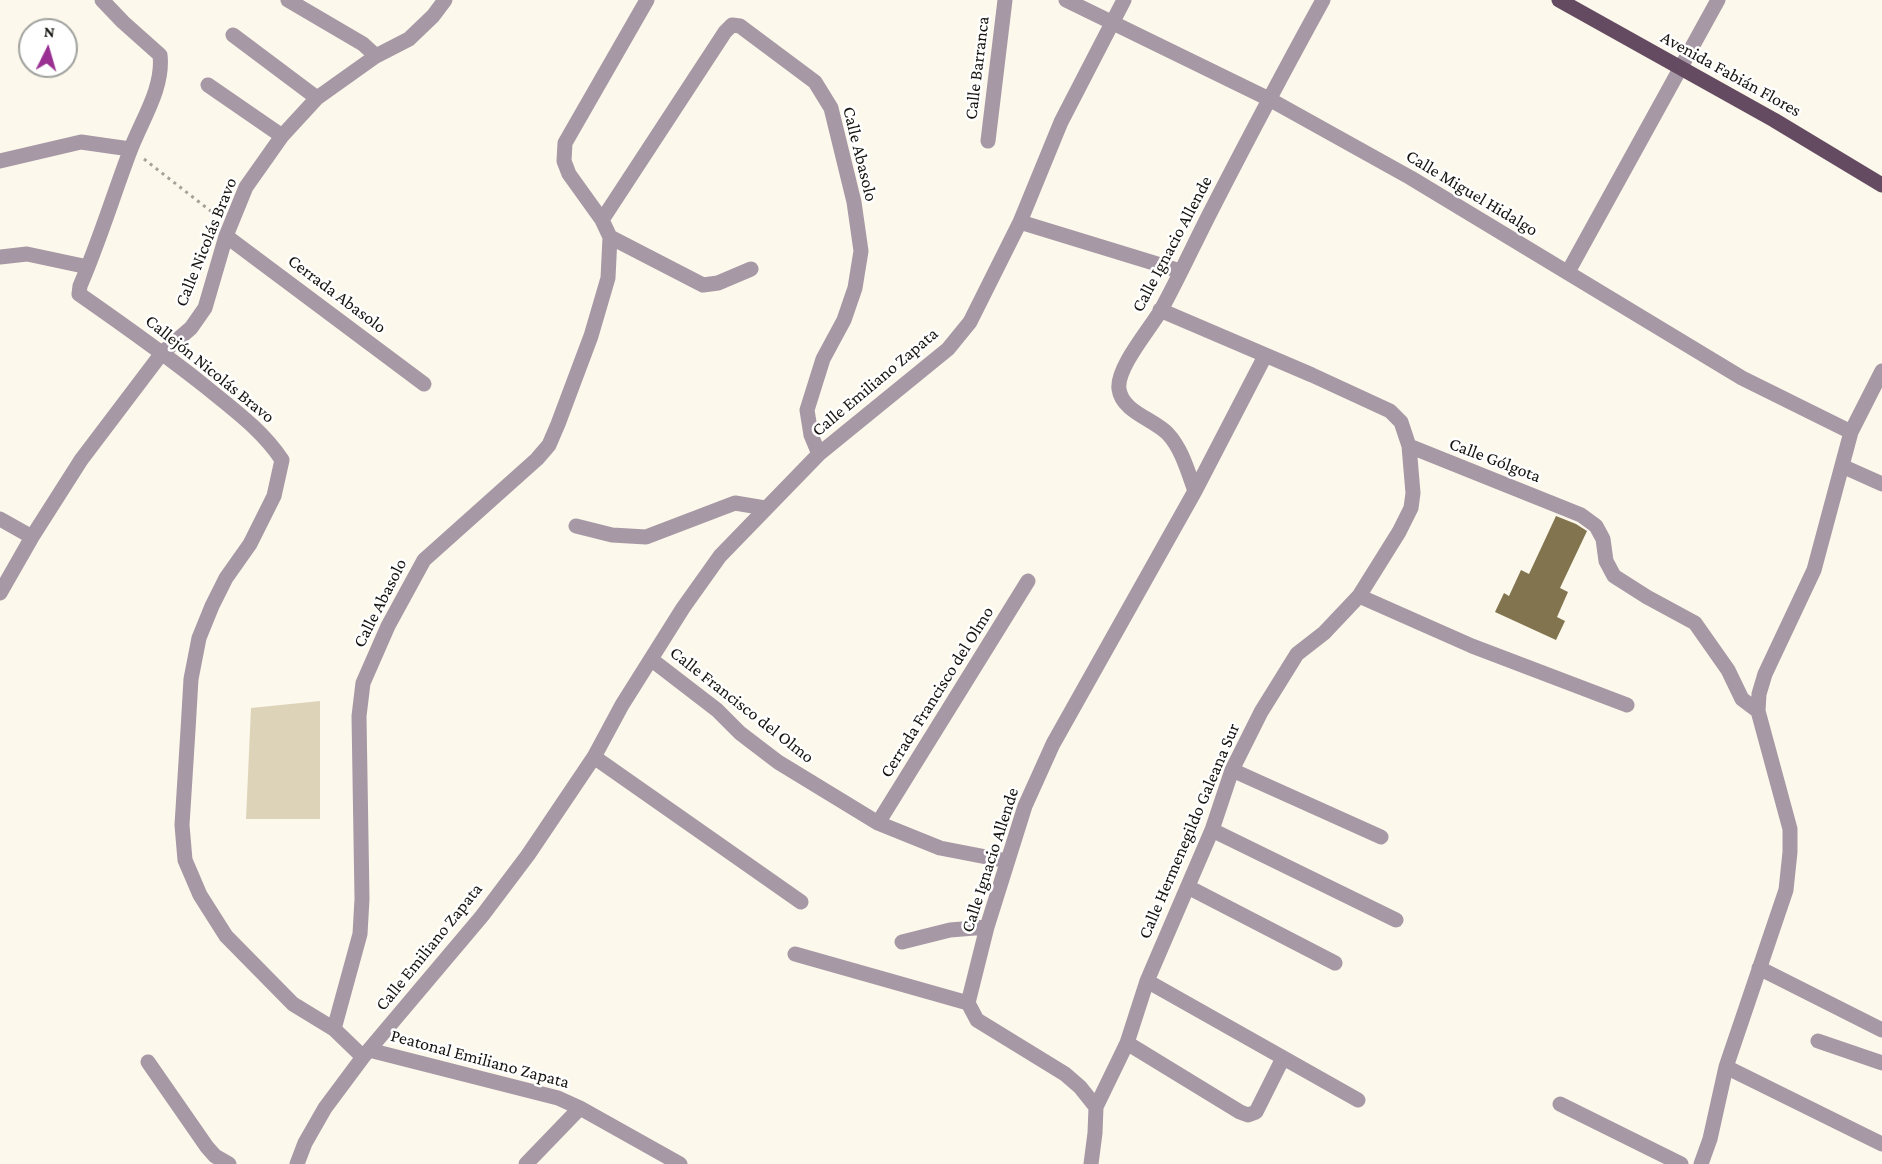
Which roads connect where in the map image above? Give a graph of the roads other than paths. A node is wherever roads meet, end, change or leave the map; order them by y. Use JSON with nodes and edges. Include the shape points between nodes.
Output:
{"nodes":[{"id":1,"x":102,"y":0,"type":"edge"},
{"id":2,"x":288,"y":0,"type":"edge"},
{"id":3,"x":445,"y":0,"type":"edge"},
{"id":4,"x":647,"y":0,"type":"edge"},
{"id":5,"x":1005,"y":0,"type":"edge"},
{"id":6,"x":1066,"y":0,"type":"edge"},
{"id":7,"x":1124,"y":0,"type":"edge"},
{"id":8,"x":1323,"y":0,"type":"edge"},
{"id":9,"x":1559,"y":0,"type":"edge"},
{"id":10,"x":1718,"y":0,"type":"edge"},
{"id":11,"x":1112,"y":21,"type":"junction"},
{"id":12,"x":233,"y":34,"type":"dead end"},
{"id":13,"x":376,"y":56,"type":"junction"},
{"id":14,"x":1681,"y":68,"type":"junction"},
{"id":15,"x":208,"y":85,"type":"dead end"},
{"id":16,"x":317,"y":98,"type":"junction"},
{"id":17,"x":1269,"y":99,"type":"junction"},
{"id":18,"x":282,"y":136,"type":"junction"},
{"id":19,"x":988,"y":141,"type":"dead end"},
{"id":20,"x":130,"y":149,"type":"junction"},
{"id":21,"x":0,"y":161,"type":"edge"},
{"id":22,"x":1882,"y":185,"type":"edge"},
{"id":23,"x":602,"y":220,"type":"junction"},
{"id":24,"x":1020,"y":222,"type":"junction"},
{"id":25,"x":228,"y":231,"type":"junction"},
{"id":26,"x":610,"y":237,"type":"junction"},
{"id":27,"x":0,"y":257,"type":"edge"},
{"id":28,"x":88,"y":267,"type":"junction"},
{"id":29,"x":751,"y":269,"type":"dead end"},
{"id":30,"x":1180,"y":271,"type":"junction"},
{"id":31,"x":1568,"y":272,"type":"junction"},
{"id":32,"x":1160,"y":310,"type":"junction"},
{"id":33,"x":162,"y":353,"type":"junction"},
{"id":34,"x":1265,"y":356,"type":"junction"},
{"id":35,"x":1882,"y":371,"type":"edge"},
{"id":36,"x":424,"y":384,"type":"dead end"},
{"id":37,"x":1851,"y":432,"type":"junction"},
{"id":38,"x":1409,"y":446,"type":"junction"},
{"id":39,"x":819,"y":454,"type":"junction"},
{"id":40,"x":1842,"y":466,"type":"junction"},
{"id":41,"x":1882,"y":483,"type":"edge"},
{"id":42,"x":1195,"y":491,"type":"junction"},
{"id":43,"x":765,"y":508,"type":"junction"},
{"id":44,"x":0,"y":519,"type":"edge"},
{"id":45,"x":576,"y":526,"type":"dead end"},
{"id":46,"x":32,"y":537,"type":"junction"},
{"id":47,"x":1028,"y":581,"type":"dead end"},
{"id":48,"x":0,"y":593,"type":"edge"},
{"id":49,"x":1359,"y":596,"type":"junction"},
{"id":50,"x":652,"y":660,"type":"junction"},
{"id":51,"x":1627,"y":705,"type":"dead end"},
{"id":52,"x":1758,"y":711,"type":"junction"},
{"id":53,"x":594,"y":757,"type":"junction"},
{"id":54,"x":1232,"y":770,"type":"junction"},
{"id":55,"x":878,"y":823,"type":"junction"},
{"id":56,"x":1212,"y":830,"type":"junction"},
{"id":57,"x":1382,"y":837,"type":"dead end"},
{"id":58,"x":1007,"y":861,"type":"junction"},
{"id":59,"x":1188,"y":887,"type":"junction"},
{"id":60,"x":801,"y":902,"type":"dead end"},
{"id":61,"x":1396,"y":920,"type":"dead end"},
{"id":62,"x":987,"y":927,"type":"junction"},
{"id":63,"x":902,"y":942,"type":"dead end"},
{"id":64,"x":795,"y":954,"type":"dead end"},
{"id":65,"x":1335,"y":963,"type":"dead end"},
{"id":66,"x":1759,"y":968,"type":"junction"},
{"id":67,"x":1147,"y":981,"type":"junction"},
{"id":68,"x":968,"y":1003,"type":"junction"},
{"id":69,"x":334,"y":1029,"type":"junction"},
{"id":70,"x":1882,"y":1030,"type":"edge"},
{"id":71,"x":1818,"y":1041,"type":"dead end"},
{"id":72,"x":1127,"y":1043,"type":"junction"},
{"id":73,"x":366,"y":1054,"type":"junction"},
{"id":74,"x":1283,"y":1058,"type":"junction"},
{"id":75,"x":148,"y":1062,"type":"dead end"},
{"id":76,"x":1882,"y":1063,"type":"edge"},
{"id":77,"x":1726,"y":1067,"type":"junction"},
{"id":78,"x":1359,"y":1100,"type":"dead end"},
{"id":79,"x":1560,"y":1104,"type":"dead end"},
{"id":80,"x":1096,"y":1107,"type":"junction"},
{"id":81,"x":580,"y":1108,"type":"junction"},
{"id":82,"x":1882,"y":1144,"type":"edge"},
{"id":83,"x":230,"y":1164,"type":"edge"},
{"id":84,"x":297,"y":1164,"type":"edge"},
{"id":85,"x":526,"y":1164,"type":"edge"},
{"id":86,"x":680,"y":1164,"type":"edge"},
{"id":87,"x":1091,"y":1164,"type":"edge"},
{"id":88,"x":1681,"y":1164,"type":"edge"},
{"id":89,"x":1701,"y":1164,"type":"edge"}],
"edges":[{"from":1,"to":20,"type":"street","name":"Callejón Nicolás Bravo","via":[[160,55],[157,85]]},
{"from":2,"to":13,"type":"street","via":[[363,44]]},
{"from":3,"to":13,"type":"street","name":"Calle Nicolás Bravo","via":[[409,39]]},
{"from":4,"to":23,"type":"street","name":"Calle Abasolo","via":[[565,143],[564,160],[569,174]]},
{"from":5,"to":19,"type":"street","name":"Calle Barranca"},
{"from":6,"to":11,"type":"street","name":"Calle Miguel Hidalgo"},
{"from":7,"to":11,"type":"street","name":"Calle Emiliano Zapata"},
{"from":8,"to":17,"type":"street","name":"Calle Ignacio Allende"},
{"from":9,"to":14,"type":"main road","name":"Avenida Fabián Flores"},
{"from":10,"to":14,"type":"street"},
{"from":11,"to":17,"type":"street","name":"Calle Miguel Hidalgo"},
{"from":11,"to":24,"type":"street","name":"Calle Emiliano Zapata","via":[[1061,122]]},
{"from":12,"to":16,"type":"street"},
{"from":13,"to":16,"type":"street","name":"Calle Nicolás Bravo"},
{"from":14,"to":22,"type":"main road","name":"Avenida Fabián Flores"},
{"from":14,"to":31,"type":"street"},
{"from":15,"to":18,"type":"street"},
{"from":16,"to":18,"type":"street","name":"Calle Nicolás Bravo"},
{"from":17,"to":30,"type":"street","name":"Calle Ignacio Allende"},
{"from":17,"to":31,"type":"street","name":"Calle Miguel Hidalgo"},
{"from":18,"to":25,"type":"street","name":"Calle Nicolás Bravo","via":[[246,187]]},
{"from":20,"to":21,"type":"street","via":[[81,142]]},
{"from":20,"to":28,"type":"street","name":"Callejón Nicolás Bravo"},
{"from":23,"to":26,"type":"street","name":"Calle Abasolo"},
{"from":23,"to":39,"type":"street","name":"Calle Abasolo","via":[[732,25],[740,26],[815,82],[831,108],[854,202],[861,250],[855,288],[844,320],[823,359],[807,410]]},
{"from":24,"to":30,"type":"street"},
{"from":24,"to":39,"type":"street","name":"Calle Emiliano Zapata","via":[[970,322],[948,349]]},
{"from":25,"to":33,"type":"street","name":"Calle Nicolás Bravo","via":[[205,308],[191,328]]},
{"from":25,"to":36,"type":"street","name":"Cerrada Abasolo"},
{"from":26,"to":29,"type":"street","via":[[703,285]]},
{"from":26,"to":69,"type":"street","name":"Calle Abasolo","via":[[608,278],[591,336],[549,445],[424,560],[363,682],[359,716],[360,934]]},
{"from":27,"to":28,"type":"street","via":[[27,254]]},
{"from":28,"to":33,"type":"street","name":"Callejón Nicolás Bravo","via":[[79,294]]},
{"from":30,"to":32,"type":"street","name":"Calle Ignacio Allende"},
{"from":31,"to":37,"type":"street","name":"Calle Miguel Hidalgo","via":[[1742,378]]},
{"from":32,"to":34,"type":"street"},
{"from":32,"to":42,"type":"street","name":"Calle Ignacio Allende","via":[[1125,366],[1119,391],[1135,411],[1168,434],[1184,460]]},
{"from":33,"to":46,"type":"street","name":"Calle Nicolás Bravo","via":[[81,460]]},
{"from":33,"to":69,"type":"street","name":"Callejón Nicolás Bravo","via":[[250,422],[282,460],[274,496],[250,544],[226,578],[199,638],[189,699],[182,825],[185,860],[200,895],[226,936],[293,1004]]},
{"from":34,"to":38,"type":"street","via":[[1390,411],[1401,423]]},
{"from":34,"to":42,"type":"street","name":"Calle Ignacio Allende"},
{"from":35,"to":37,"type":"street"},
{"from":37,"to":40,"type":"street"},
{"from":38,"to":49,"type":"street","name":"Calle Hermenegildo Galeana Sur","via":[[1411,508]]},
{"from":38,"to":52,"type":"street","name":"Calle Gólgota","via":[[1581,515],[1596,526],[1614,576],[1695,623],[1743,699]]},
{"from":39,"to":43,"type":"street","name":"Calle Emiliano Zapata"},
{"from":40,"to":41,"type":"street"},
{"from":40,"to":52,"type":"street","via":[[1814,570],[1765,674]]},
{"from":42,"to":58,"type":"street","name":"Calle Ignacio Allende","via":[[1053,744],[1025,806]]},
{"from":43,"to":45,"type":"street","via":[[735,503],[646,537],[612,535]]},
{"from":43,"to":50,"type":"street","name":"Calle Emiliano Zapata","via":[[720,555]]},
{"from":44,"to":46,"type":"street"},
{"from":46,"to":48,"type":"street","name":"Calle Nicolás Bravo"},
{"from":47,"to":55,"type":"street","name":"Cerrada Francisco del Olmo"},
{"from":49,"to":51,"type":"street","via":[[1472,646]]},
{"from":49,"to":54,"type":"street","name":"Calle Hermenegildo Galeana Sur","via":[[1324,633],[1297,654],[1261,712]]},
{"from":50,"to":53,"type":"street","name":"Calle Emiliano Zapata"},
{"from":50,"to":55,"type":"street","name":"Calle Francisco del Olmo","via":[[778,762]]},
{"from":52,"to":66,"type":"street","via":[[1790,829],[1786,890]]},
{"from":53,"to":60,"type":"street"},
{"from":53,"to":73,"type":"street","name":"Calle Emiliano Zapata","via":[[482,916]]},
{"from":54,"to":56,"type":"street","name":"Calle Hermenegildo Galeana Sur"},
{"from":54,"to":57,"type":"street"},
{"from":55,"to":58,"type":"street","name":"Calle Francisco del Olmo","via":[[939,848]]},
{"from":56,"to":59,"type":"street","name":"Calle Hermenegildo Galeana Sur"},
{"from":56,"to":61,"type":"street"},
{"from":58,"to":62,"type":"street","name":"Calle Ignacio Allende"},
{"from":59,"to":65,"type":"street"},
{"from":59,"to":67,"type":"street","name":"Calle Hermenegildo Galeana Sur"},
{"from":62,"to":63,"type":"street","via":[[950,930]]},
{"from":62,"to":68,"type":"street","name":"Calle Ignacio Allende"},
{"from":64,"to":68,"type":"street"},
{"from":66,"to":70,"type":"street"},
{"from":66,"to":77,"type":"street"},
{"from":67,"to":72,"type":"street","name":"Calle Hermenegildo Galeana Sur"},
{"from":67,"to":74,"type":"street"},
{"from":68,"to":80,"type":"street","via":[[977,1020],[1065,1074]]},
{"from":69,"to":73,"type":"street","name":"Callejón Nicolás Bravo"},
{"from":71,"to":76,"type":"street"},
{"from":72,"to":74,"type":"street","via":[[1248,1115],[1256,1112]]},
{"from":72,"to":80,"type":"street","name":"Calle Hermenegildo Galeana Sur"},
{"from":73,"to":81,"type":"street","name":"Peatonal Emiliano Zapata","via":[[558,1098]]},
{"from":73,"to":84,"type":"street","name":"Calle Emiliano Zapata","via":[[325,1108]]},
{"from":74,"to":78,"type":"street"},
{"from":75,"to":83,"type":"street","via":[[215,1156]]},
{"from":77,"to":82,"type":"street"},
{"from":77,"to":89,"type":"street"},
{"from":79,"to":88,"type":"street"},
{"from":80,"to":87,"type":"street","name":"Calle Hermenegildo Galeana Sur"},
{"from":81,"to":85,"type":"street"},
{"from":81,"to":86,"type":"street","name":"Peatonal Emiliano Zapata"}]}
